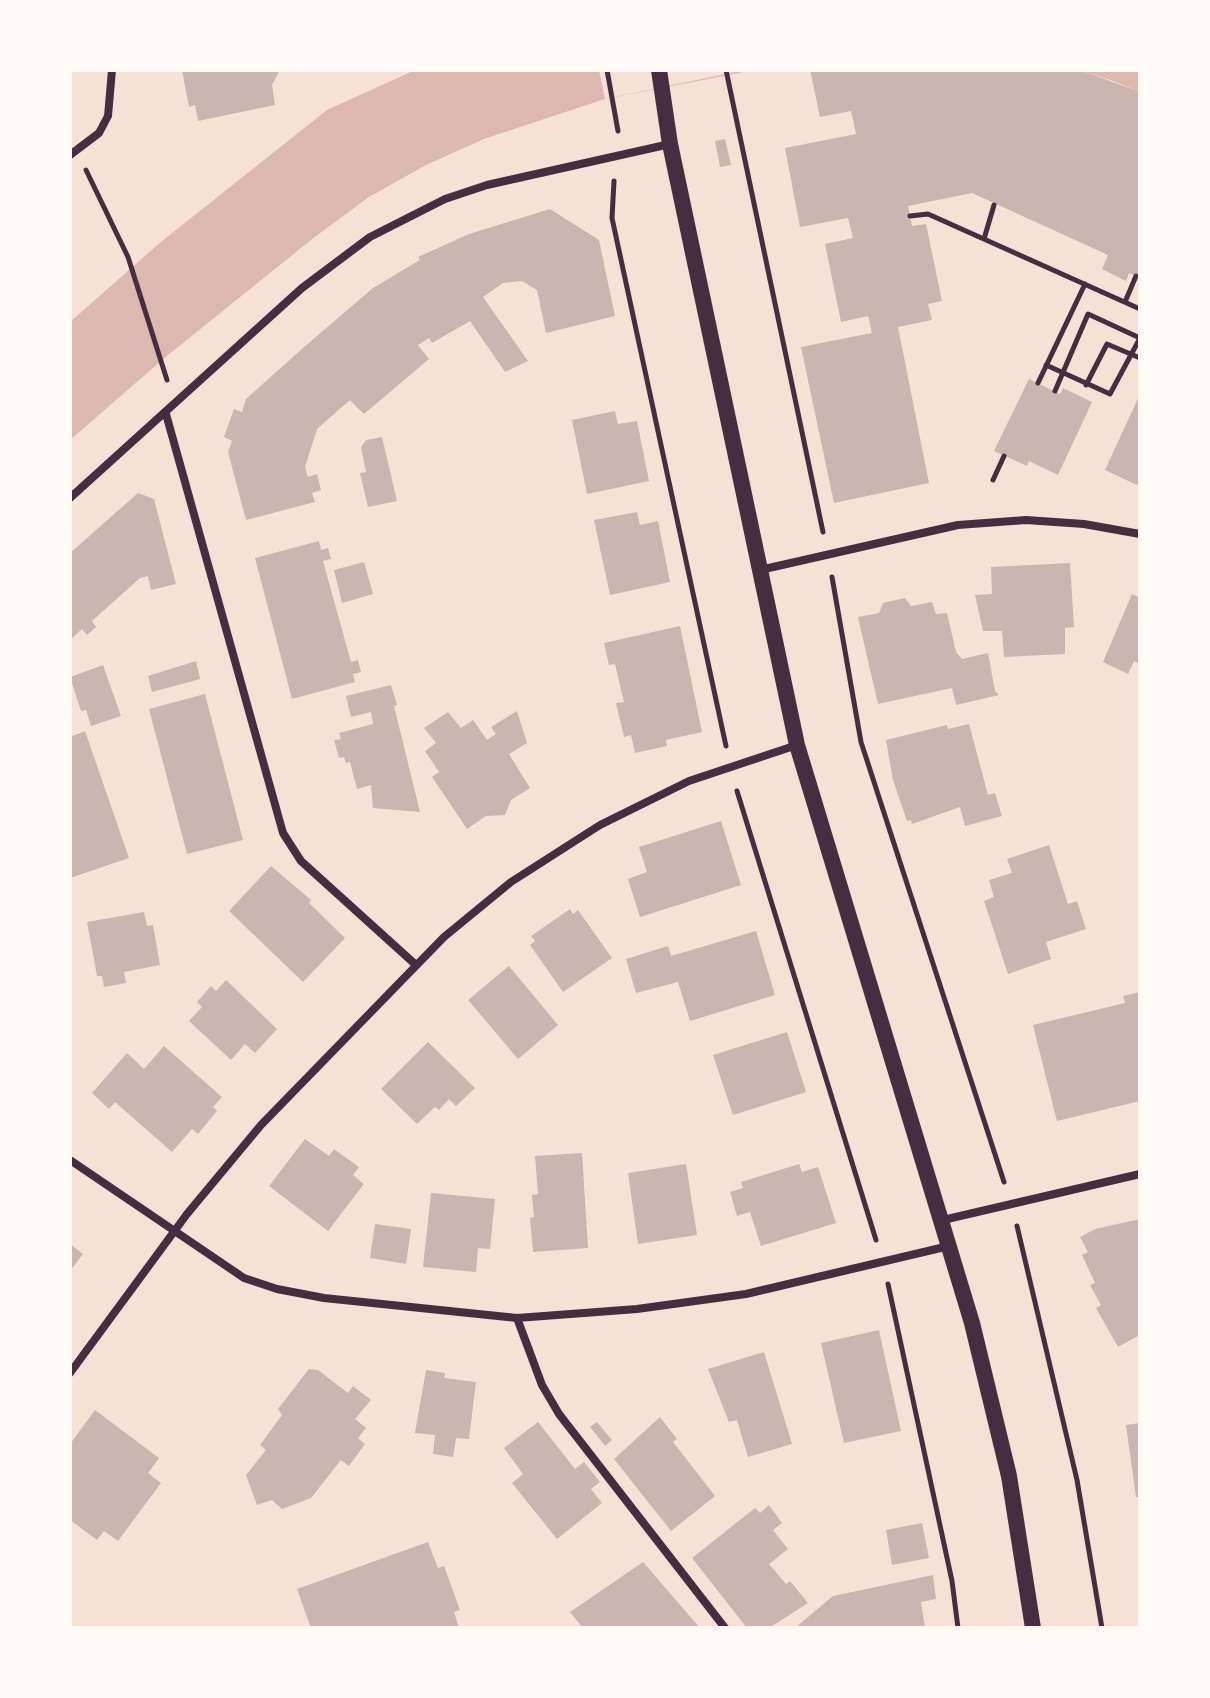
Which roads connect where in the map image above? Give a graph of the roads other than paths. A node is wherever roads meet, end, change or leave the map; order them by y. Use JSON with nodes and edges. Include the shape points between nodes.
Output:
{"nodes":[{"id":1,"x":112,"y":70,"type":"edge"},
{"id":2,"x":659,"y":70,"type":"edge"},
{"id":3,"x":670,"y":144,"type":"junction"},
{"id":4,"x":73,"y":153,"type":"edge"},
{"id":5,"x":166,"y":414,"type":"junction"},
{"id":6,"x":70,"y":498,"type":"edge"},
{"id":7,"x":1140,"y":534,"type":"edge"},
{"id":8,"x":759,"y":571,"type":"junction"},
{"id":9,"x":797,"y":745,"type":"junction"},
{"id":10,"x":416,"y":965,"type":"junction"},
{"id":11,"x":70,"y":1160,"type":"edge"},
{"id":12,"x":1140,"y":1174,"type":"edge"},
{"id":13,"x":943,"y":1220,"type":"junction"},
{"id":14,"x":174,"y":1231,"type":"junction"},
{"id":15,"x":949,"y":1246,"type":"junction"},
{"id":16,"x":517,"y":1318,"type":"junction"},
{"id":17,"x":70,"y":1373,"type":"edge"},
{"id":18,"x":725,"y":1628,"type":"edge"},
{"id":19,"x":1033,"y":1628,"type":"edge"}],
"edges":[{"from":1,"to":4,"type":"street","via":[[108,116],[99,133]]},
{"from":2,"to":3,"type":"main road"},
{"from":3,"to":5,"type":"street","via":[[487,185],[445,199],[382,231],[302,288]]},
{"from":3,"to":8,"type":"main road"},
{"from":5,"to":6,"type":"street"},
{"from":5,"to":10,"type":"street","via":[[283,833],[301,861]]},
{"from":7,"to":8,"type":"street","via":[[1026,520],[958,525]]},
{"from":8,"to":9,"type":"main road"},
{"from":9,"to":10,"type":"street","via":[[652,798],[552,854],[477,909]]},
{"from":9,"to":13,"type":"main road"},
{"from":10,"to":14,"type":"street","via":[[261,1125]]},
{"from":11,"to":14,"type":"street"},
{"from":12,"to":13,"type":"street"},
{"from":13,"to":15,"type":"main road"},
{"from":14,"to":16,"type":"street","via":[[244,1278],[277,1289]]},
{"from":14,"to":17,"type":"street"},
{"from":15,"to":16,"type":"street","via":[[695,1302]]},
{"from":15,"to":19,"type":"main road","via":[[997,1418]]},
{"from":16,"to":18,"type":"street","via":[[559,1414]]}]}
